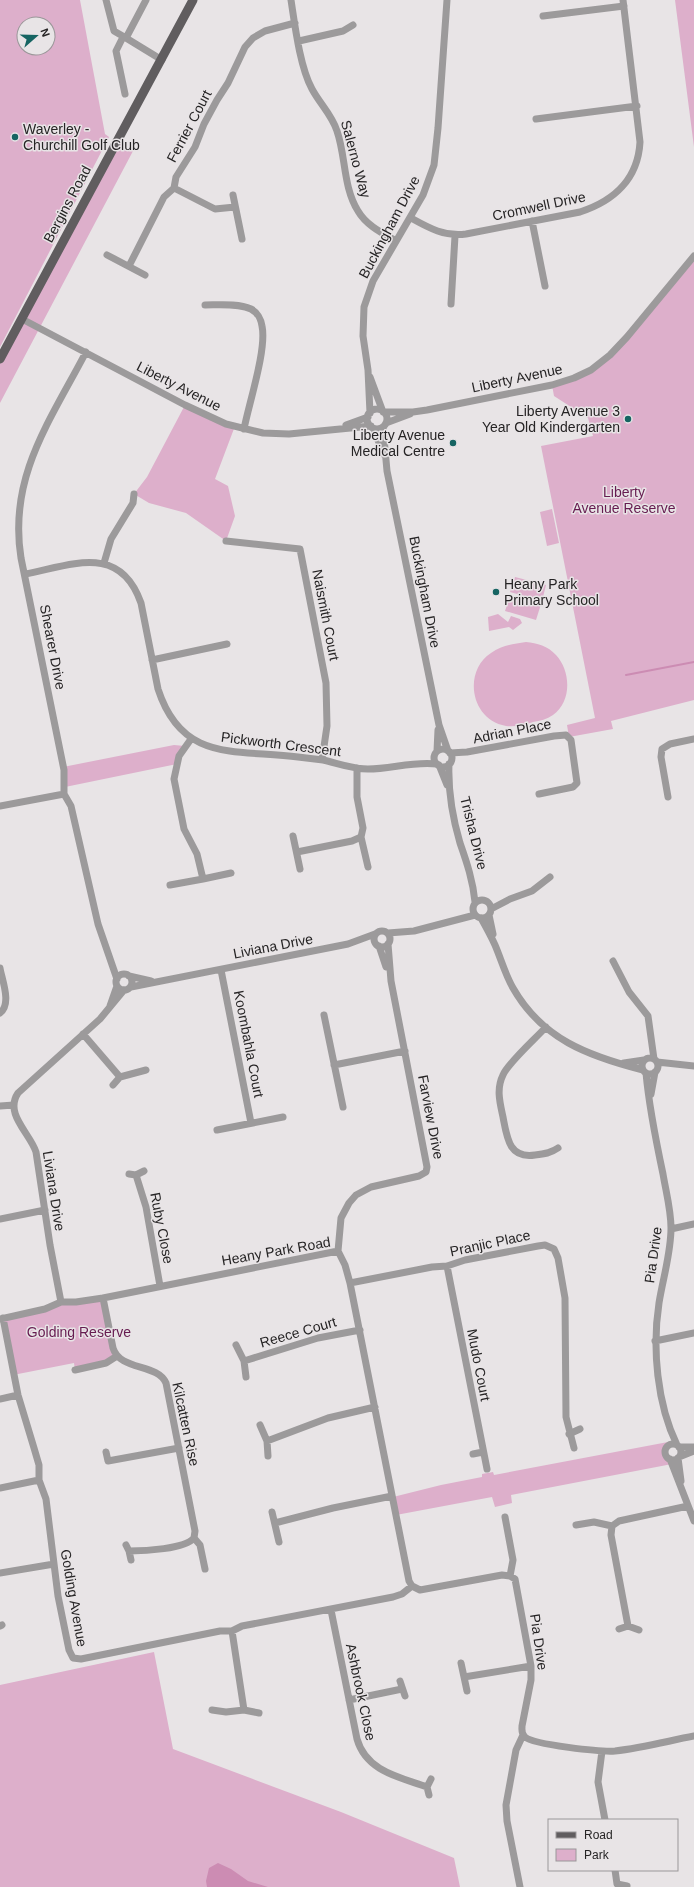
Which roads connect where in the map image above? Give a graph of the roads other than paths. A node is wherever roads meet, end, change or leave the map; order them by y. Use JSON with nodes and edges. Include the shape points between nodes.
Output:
{"nodes":[{"id":1,"x":106,"y":0,"type":"edge"},
{"id":2,"x":146,"y":0,"type":"edge"},
{"id":3,"x":193,"y":0,"type":"edge"},
{"id":4,"x":291,"y":0,"type":"edge"},
{"id":5,"x":447,"y":0,"type":"edge"},
{"id":6,"x":624,"y":3,"type":"edge"},
{"id":7,"x":543,"y":16,"type":"dead end"},
{"id":8,"x":295,"y":23,"type":"junction"},
{"id":9,"x":353,"y":25,"type":"dead end"},
{"id":10,"x":125,"y":38,"type":"junction"},
{"id":11,"x":299,"y":41,"type":"junction"},
{"id":12,"x":162,"y":60,"type":"junction"},
{"id":13,"x":125,"y":94,"type":"dead end"},
{"id":14,"x":637,"y":106,"type":"junction"},
{"id":15,"x":536,"y":119,"type":"dead end"},
{"id":16,"x":174,"y":188,"type":"junction"},
{"id":17,"x":233,"y":195,"type":"dead end"},
{"id":18,"x":235,"y":206,"type":"junction"},
{"id":19,"x":411,"y":218,"type":"junction"},
{"id":20,"x":532,"y":221,"type":"junction"},
{"id":21,"x":454,"y":236,"type":"junction"},
{"id":22,"x":242,"y":239,"type":"dead end"},
{"id":23,"x":396,"y":241,"type":"junction"},
{"id":24,"x":107,"y":255,"type":"dead end"},
{"id":25,"x":694,"y":256,"type":"edge"},
{"id":26,"x":129,"y":266,"type":"junction"},
{"id":27,"x":145,"y":275,"type":"dead end"},
{"id":28,"x":545,"y":286,"type":"dead end"},
{"id":29,"x":451,"y":304,"type":"dead end"},
{"id":30,"x":205,"y":305,"type":"dead end"},
{"id":31,"x":22,"y":318,"type":"junction"},
{"id":32,"x":86,"y":352,"type":"junction"},
{"id":33,"x":0,"y":359,"type":"edge"},
{"id":34,"x":368,"y":370,"type":"junction"},
{"id":35,"x":383,"y":412,"type":"junction"},
{"id":36,"x":414,"y":412,"type":"junction"},
{"id":37,"x":369,"y":415,"type":"junction"},
{"id":38,"x":385,"y":425,"type":"junction"},
{"id":39,"x":372,"y":427,"type":"junction"},
{"id":40,"x":335,"y":428,"type":"junction"},
{"id":41,"x":244,"y":429,"type":"junction"},
{"id":42,"x":386,"y":464,"type":"junction"},
{"id":43,"x":134,"y":494,"type":"dead end"},
{"id":44,"x":226,"y":541,"type":"dead end"},
{"id":45,"x":104,"y":563,"type":"junction"},
{"id":46,"x":25,"y":574,"type":"junction"},
{"id":47,"x":227,"y":644,"type":"dead end"},
{"id":48,"x":152,"y":660,"type":"junction"},
{"id":49,"x":439,"y":726,"type":"junction"},
{"id":50,"x":191,"y":738,"type":"junction"},
{"id":51,"x":694,"y":739,"type":"edge"},
{"id":52,"x":436,"y":753,"type":"junction"},
{"id":53,"x":449,"y":757,"type":"junction"},
{"id":54,"x":322,"y":760,"type":"junction"},
{"id":55,"x":414,"y":763,"type":"junction"},
{"id":56,"x":438,"y":765,"type":"junction"},
{"id":57,"x":357,"y":768,"type":"junction"},
{"id":58,"x":450,"y":792,"type":"junction"},
{"id":59,"x":64,"y":794,"type":"junction"},
{"id":60,"x":539,"y":794,"type":"dead end"},
{"id":61,"x":668,"y":797,"type":"dead end"},
{"id":62,"x":0,"y":806,"type":"edge"},
{"id":63,"x":293,"y":836,"type":"dead end"},
{"id":64,"x":361,"y":837,"type":"junction"},
{"id":65,"x":297,"y":852,"type":"junction"},
{"id":66,"x":368,"y":867,"type":"dead end"},
{"id":67,"x":300,"y":869,"type":"dead end"},
{"id":68,"x":231,"y":873,"type":"dead end"},
{"id":69,"x":550,"y":878,"type":"dead end"},
{"id":70,"x":203,"y":879,"type":"junction"},
{"id":71,"x":473,"y":880,"type":"junction"},
{"id":72,"x":170,"y":885,"type":"dead end"},
{"id":73,"x":510,"y":899,"type":"junction"},
{"id":74,"x":486,"y":900,"type":"junction"},
{"id":75,"x":474,"y":905,"type":"junction"},
{"id":76,"x":490,"y":912,"type":"junction"},
{"id":77,"x":478,"y":917,"type":"junction"},
{"id":78,"x":449,"y":921,"type":"junction"},
{"id":79,"x":414,"y":931,"type":"junction"},
{"id":80,"x":388,"y":933,"type":"junction"},
{"id":81,"x":375,"y":934,"type":"junction"},
{"id":82,"x":389,"y":943,"type":"junction"},
{"id":83,"x":348,"y":944,"type":"junction"},
{"id":84,"x":377,"y":945,"type":"junction"},
{"id":85,"x":495,"y":946,"type":"junction"},
{"id":86,"x":110,"y":954,"type":"junction"},
{"id":87,"x":613,"y":961,"type":"dead end"},
{"id":88,"x":0,"y":968,"type":"edge"},
{"id":89,"x":221,"y":970,"type":"junction"},
{"id":90,"x":127,"y":975,"type":"junction"},
{"id":91,"x":391,"y":981,"type":"junction"},
{"id":92,"x":117,"y":982,"type":"junction"},
{"id":93,"x":155,"y":982,"type":"junction"},
{"id":94,"x":128,"y":989,"type":"junction"},
{"id":95,"x":109,"y":1010,"type":"junction"},
{"id":96,"x":0,"y":1013,"type":"edge"},
{"id":97,"x":324,"y":1015,"type":"dead end"},
{"id":98,"x":546,"y":1027,"type":"junction"},
{"id":99,"x":83,"y":1034,"type":"junction"},
{"id":100,"x":405,"y":1051,"type":"junction"},
{"id":101,"x":650,"y":1060,"type":"junction"},
{"id":102,"x":620,"y":1063,"type":"junction"},
{"id":103,"x":334,"y":1065,"type":"junction"},
{"id":104,"x":679,"y":1066,"type":"junction"},
{"id":105,"x":694,"y":1066,"type":"edge"},
{"id":106,"x":146,"y":1070,"type":"dead end"},
{"id":107,"x":644,"y":1071,"type":"junction"},
{"id":108,"x":656,"y":1071,"type":"junction"},
{"id":109,"x":120,"y":1077,"type":"junction"},
{"id":110,"x":113,"y":1085,"type":"dead end"},
{"id":111,"x":650,"y":1104,"type":"junction"},
{"id":112,"x":14,"y":1105,"type":"junction"},
{"id":113,"x":0,"y":1106,"type":"edge"},
{"id":114,"x":342,"y":1107,"type":"dead end"},
{"id":115,"x":283,"y":1117,"type":"dead end"},
{"id":116,"x":251,"y":1123,"type":"junction"},
{"id":117,"x":217,"y":1130,"type":"dead end"},
{"id":118,"x":558,"y":1148,"type":"dead end"},
{"id":119,"x":144,"y":1171,"type":"dead end"},
{"id":120,"x":45,"y":1210,"type":"junction"},
{"id":121,"x":0,"y":1218,"type":"edge"},
{"id":122,"x":694,"y":1224,"type":"edge"},
{"id":123,"x":671,"y":1229,"type":"junction"},
{"id":124,"x":338,"y":1251,"type":"junction"},
{"id":125,"x":447,"y":1266,"type":"junction"},
{"id":126,"x":350,"y":1283,"type":"junction"},
{"id":127,"x":160,"y":1286,"type":"junction"},
{"id":128,"x":103,"y":1298,"type":"junction"},
{"id":129,"x":61,"y":1302,"type":"junction"},
{"id":130,"x":1,"y":1318,"type":"edge"},
{"id":131,"x":360,"y":1330,"type":"junction"},
{"id":132,"x":694,"y":1333,"type":"edge"},
{"id":133,"x":656,"y":1340,"type":"junction"},
{"id":134,"x":236,"y":1345,"type":"dead end"},
{"id":135,"x":117,"y":1356,"type":"junction"},
{"id":136,"x":244,"y":1361,"type":"junction"},
{"id":137,"x":75,"y":1370,"type":"dead end"},
{"id":138,"x":246,"y":1377,"type":"dead end"},
{"id":139,"x":18,"y":1396,"type":"junction"},
{"id":140,"x":0,"y":1399,"type":"edge"},
{"id":141,"x":375,"y":1407,"type":"junction"},
{"id":142,"x":665,"y":1410,"type":"junction"},
{"id":143,"x":260,"y":1425,"type":"dead end"},
{"id":144,"x":580,"y":1429,"type":"dead end"},
{"id":145,"x":569,"y":1434,"type":"junction"},
{"id":146,"x":267,"y":1441,"type":"junction"},
{"id":147,"x":668,"y":1446,"type":"junction"},
{"id":148,"x":678,"y":1446,"type":"junction"},
{"id":149,"x":694,"y":1447,"type":"edge"},
{"id":150,"x":179,"y":1448,"type":"junction"},
{"id":151,"x":574,"y":1448,"type":"dead end"},
{"id":152,"x":694,"y":1451,"type":"edge"},
{"id":153,"x":106,"y":1452,"type":"dead end"},
{"id":154,"x":483,"y":1452,"type":"junction"},
{"id":155,"x":473,"y":1454,"type":"dead end"},
{"id":156,"x":268,"y":1456,"type":"dead end"},
{"id":157,"x":678,"y":1457,"type":"junction"},
{"id":158,"x":670,"y":1459,"type":"junction"},
{"id":159,"x":108,"y":1461,"type":"junction"},
{"id":160,"x":109,"y":1469,"type":"dead end"},
{"id":161,"x":487,"y":1469,"type":"dead end"},
{"id":162,"x":39,"y":1480,"type":"junction"},
{"id":163,"x":0,"y":1488,"type":"edge"},
{"id":164,"x":683,"y":1493,"type":"junction"},
{"id":165,"x":392,"y":1496,"type":"junction"},
{"id":166,"x":688,"y":1506,"type":"junction"},
{"id":167,"x":272,"y":1512,"type":"dead end"},
{"id":168,"x":505,"y":1517,"type":"dead end"},
{"id":169,"x":694,"y":1521,"type":"edge"},
{"id":170,"x":275,"y":1523,"type":"junction"},
{"id":171,"x":576,"y":1525,"type":"dead end"},
{"id":172,"x":612,"y":1526,"type":"junction"},
{"id":173,"x":194,"y":1538,"type":"junction"},
{"id":174,"x":279,"y":1542,"type":"dead end"},
{"id":175,"x":126,"y":1545,"type":"dead end"},
{"id":176,"x":130,"y":1552,"type":"junction"},
{"id":177,"x":131,"y":1560,"type":"dead end"},
{"id":178,"x":54,"y":1564,"type":"junction"},
{"id":179,"x":205,"y":1569,"type":"dead end"},
{"id":180,"x":0,"y":1573,"type":"edge"},
{"id":181,"x":510,"y":1576,"type":"junction"},
{"id":182,"x":412,"y":1586,"type":"junction"},
{"id":183,"x":331,"y":1610,"type":"junction"},
{"id":184,"x":628,"y":1626,"type":"junction"},
{"id":185,"x":619,"y":1629,"type":"dead end"},
{"id":186,"x":639,"y":1630,"type":"dead end"},
{"id":187,"x":232,"y":1631,"type":"junction"},
{"id":188,"x":461,"y":1663,"type":"dead end"},
{"id":189,"x":532,"y":1666,"type":"junction"},
{"id":190,"x":464,"y":1677,"type":"junction"},
{"id":191,"x":400,"y":1681,"type":"dead end"},
{"id":192,"x":402,"y":1689,"type":"junction"},
{"id":193,"x":467,"y":1691,"type":"dead end"},
{"id":194,"x":405,"y":1696,"type":"dead end"},
{"id":195,"x":348,"y":1700,"type":"junction"},
{"id":196,"x":212,"y":1710,"type":"dead end"},
{"id":197,"x":244,"y":1710,"type":"junction"},
{"id":198,"x":259,"y":1713,"type":"dead end"},
{"id":199,"x":523,"y":1735,"type":"junction"},
{"id":200,"x":694,"y":1736,"type":"edge"},
{"id":201,"x":602,"y":1751,"type":"junction"},
{"id":202,"x":431,"y":1779,"type":"dead end"},
{"id":203,"x":427,"y":1787,"type":"junction"},
{"id":204,"x":429,"y":1795,"type":"dead end"},
{"id":205,"x":605,"y":1819,"type":"edge"},
{"id":206,"x":615,"y":1871,"type":"edge"},
{"id":207,"x":615,"y":1886,"type":"edge"},
{"id":208,"x":627,"y":1886,"type":"dead end"},
{"id":209,"x":520,"y":1887,"type":"edge"}],
"edges":[{"from":1,"to":10,"type":"street","via":[[114,31]]},
{"from":2,"to":10,"type":"street"},
{"from":3,"to":12,"type":"main road","name":"Bergins Road"},
{"from":4,"to":8,"type":"street","name":"Salerno Way"},
{"from":5,"to":19,"type":"street","name":"Buckingham Drive","via":[[434,164],[423,195]]},
{"from":6,"to":7,"type":"street"},
{"from":6,"to":14,"type":"street","name":"Cromwell Drive"},
{"from":8,"to":11,"type":"street","name":"Salerno Way"},
{"from":8,"to":16,"type":"street","name":"Ferrier Court","via":[[265,30],[245,47],[204,124],[195,147],[176,177]]},
{"from":9,"to":11,"type":"street","via":[[343,31]]},
{"from":10,"to":12,"type":"street"},
{"from":10,"to":13,"type":"street","via":[[116,51]]},
{"from":11,"to":23,"type":"street","name":"Salerno Way","via":[[309,82],[337,131],[354,204],[369,225]]},
{"from":12,"to":31,"type":"main road","name":"Bergins Road"},
{"from":14,"to":15,"type":"street"},
{"from":14,"to":20,"type":"street","name":"Cromwell Drive","via":[[641,134],[640,150],[634,170],[621,189],[610,199],[591,209]]},
{"from":16,"to":18,"type":"street","via":[[215,209]]},
{"from":16,"to":26,"type":"street","name":"Ferrier Court","via":[[164,197]]},
{"from":17,"to":18,"type":"street"},
{"from":18,"to":22,"type":"street"},
{"from":19,"to":21,"type":"street","name":"Cromwell Drive"},
{"from":19,"to":23,"type":"street","name":"Buckingham Drive"},
{"from":20,"to":21,"type":"street","name":"Cromwell Drive"},
{"from":20,"to":28,"type":"street"},
{"from":21,"to":29,"type":"street"},
{"from":23,"to":34,"type":"street","name":"Buckingham Drive","via":[[373,281],[364,307],[363,336]]},
{"from":24,"to":26,"type":"street"},
{"from":25,"to":36,"type":"street","name":"Liberty Avenue","via":[[610,356],[591,370],[552,385]]},
{"from":26,"to":27,"type":"street"},
{"from":30,"to":41,"type":"street","via":[[250,309],[256,313],[262,326],[262,348]]},
{"from":31,"to":32,"type":"street","name":"Liberty Avenue"},
{"from":31,"to":33,"type":"main road","name":"Bergins Road"},
{"from":32,"to":41,"type":"street","name":"Liberty Avenue","via":[[204,415]]},
{"from":32,"to":46,"type":"street","name":"Shearer Drive","via":[[37,445],[24,480],[19,502],[18,526]]},
{"from":34,"to":35,"type":"street","name":"Buckingham Drive"},
{"from":34,"to":37,"type":"street","name":"Buckingham Drive"},
{"from":35,"to":36,"type":"street","name":"Liberty Avenue"},
{"from":35,"to":37,"type":"street","via":[[375,410]]},
{"from":35,"to":38,"type":"street","via":[[386,416]]},
{"from":36,"to":38,"type":"street","name":"Liberty Avenue"},
{"from":37,"to":39,"type":"street"},
{"from":37,"to":40,"type":"street","name":"Liberty Avenue"},
{"from":38,"to":39,"type":"street"},
{"from":38,"to":42,"type":"street","name":"Buckingham Drive"},
{"from":39,"to":40,"type":"street","name":"Liberty Avenue"},
{"from":39,"to":42,"type":"street","name":"Buckingham Drive"},
{"from":40,"to":41,"type":"street","name":"Liberty Avenue","via":[[289,434]]},
{"from":42,"to":49,"type":"street","name":"Buckingham Drive"},
{"from":43,"to":45,"type":"street","via":[[133,503],[111,539]]},
{"from":44,"to":54,"type":"street","name":"Naismith Court","via":[[300,548],[326,683],[327,726]]},
{"from":45,"to":46,"type":"street","via":[[79,564]]},
{"from":45,"to":48,"type":"street","name":"Pickworth Crescent","via":[[123,573],[136,590]]},
{"from":46,"to":59,"type":"street","name":"Shearer Drive","via":[[64,770]]},
{"from":47,"to":48,"type":"street"},
{"from":48,"to":50,"type":"street","name":"Pickworth Crescent","via":[[158,689],[168,715]]},
{"from":49,"to":52,"type":"street","name":"Buckingham Drive"},
{"from":49,"to":53,"type":"street","name":"Buckingham Drive"},
{"from":50,"to":54,"type":"street","name":"Pickworth Crescent","via":[[220,750],[261,752]]},
{"from":50,"to":70,"type":"street","via":[[179,756],[174,779],[184,828],[197,854]]},
{"from":51,"to":61,"type":"street","via":[[670,744],[662,749]]},
{"from":52,"to":53,"type":"street","via":[[441,749]]},
{"from":52,"to":55,"type":"street","name":"Pickworth Crescent"},
{"from":52,"to":56,"type":"street","via":[[434,760]]},
{"from":53,"to":56,"type":"street","via":[[444,766]]},
{"from":53,"to":58,"type":"street","name":"Trisha Drive"},
{"from":53,"to":60,"type":"street","name":"Adrian Place","via":[[566,735],[571,740],[577,783],[573,787]]},
{"from":54,"to":57,"type":"street","name":"Pickworth Crescent"},
{"from":55,"to":56,"type":"street","name":"Pickworth Crescent"},
{"from":55,"to":57,"type":"street","name":"Pickworth Crescent","via":[[382,769]]},
{"from":56,"to":58,"type":"street","name":"Trisha Drive"},
{"from":57,"to":64,"type":"street","via":[[357,797],[363,828]]},
{"from":58,"to":71,"type":"street","name":"Trisha Drive","via":[[460,841]]},
{"from":59,"to":62,"type":"street"},
{"from":59,"to":86,"type":"street","name":"Shearer Drive","via":[[71,806],[98,924]]},
{"from":63,"to":65,"type":"street"},
{"from":64,"to":65,"type":"street"},
{"from":64,"to":66,"type":"street"},
{"from":65,"to":67,"type":"street"},
{"from":68,"to":70,"type":"street"},
{"from":69,"to":73,"type":"street","via":[[532,891]]},
{"from":70,"to":72,"type":"street"},
{"from":71,"to":74,"type":"street","name":"Trisha Drive"},
{"from":71,"to":75,"type":"street","name":"Trisha Drive"},
{"from":73,"to":74,"type":"street"},
{"from":73,"to":76,"type":"street"},
{"from":74,"to":75,"type":"street"},
{"from":74,"to":76,"type":"street","name":"Trisha Drive"},
{"from":75,"to":77,"type":"street","name":"Trisha Drive"},
{"from":75,"to":78,"type":"street"},
{"from":76,"to":77,"type":"street"},
{"from":76,"to":85,"type":"street"},
{"from":77,"to":78,"type":"street"},
{"from":77,"to":85,"type":"street"},
{"from":78,"to":79,"type":"street"},
{"from":79,"to":80,"type":"street"},
{"from":79,"to":82,"type":"street"},
{"from":80,"to":81,"type":"street","via":[[382,930]]},
{"from":80,"to":82,"type":"street"},
{"from":81,"to":83,"type":"street","name":"Liviana Drive"},
{"from":81,"to":84,"type":"street"},
{"from":82,"to":84,"type":"street","via":[[384,946]]},
{"from":82,"to":91,"type":"street","name":"Farview Drive"},
{"from":83,"to":84,"type":"street","name":"Liviana Drive"},
{"from":83,"to":89,"type":"street","name":"Liviana Drive"},
{"from":84,"to":91,"type":"street","name":"Farview Drive"},
{"from":85,"to":98,"type":"street","via":[[512,987],[532,1015]]},
{"from":86,"to":90,"type":"street","name":"Shearer Drive"},
{"from":86,"to":92,"type":"street","name":"Shearer Drive"},
{"from":87,"to":101,"type":"street","via":[[629,992],[648,1016]]},
{"from":88,"to":96,"type":"street","via":[[6,1002]]},
{"from":89,"to":93,"type":"street","name":"Liviana Drive"},
{"from":89,"to":116,"type":"street","name":"Koombahla Court"},
{"from":90,"to":92,"type":"street","via":[[120,975]]},
{"from":90,"to":93,"type":"street","name":"Liviana Drive"},
{"from":90,"to":94,"type":"street","via":[[132,980]]},
{"from":91,"to":100,"type":"street","name":"Farview Drive"},
{"from":92,"to":94,"type":"street"},
{"from":92,"to":95,"type":"street"},
{"from":93,"to":94,"type":"street","name":"Liviana Drive"},
{"from":94,"to":95,"type":"street"},
{"from":95,"to":99,"type":"street"},
{"from":97,"to":103,"type":"street"},
{"from":98,"to":102,"type":"street","via":[[578,1050]]},
{"from":98,"to":118,"type":"street","via":[[503,1074],[499,1087],[499,1102],[510,1145],[517,1153],[526,1157],[549,1153]]},
{"from":99,"to":109,"type":"street"},
{"from":99,"to":112,"type":"street","via":[[18,1093]]},
{"from":100,"to":103,"type":"street"},
{"from":100,"to":124,"type":"street","name":"Farview Drive","via":[[427,1170],[419,1176],[371,1187],[356,1195],[341,1218]]},
{"from":101,"to":102,"type":"street"},
{"from":101,"to":104,"type":"street"},
{"from":101,"to":107,"type":"street","name":"Pia Drive","via":[[642,1065]]},
{"from":101,"to":108,"type":"street","name":"Pia Drive"},
{"from":102,"to":107,"type":"street"},
{"from":103,"to":114,"type":"street"},
{"from":104,"to":105,"type":"street"},
{"from":104,"to":108,"type":"street"},
{"from":106,"to":109,"type":"street"},
{"from":107,"to":108,"type":"street","via":[[650,1074]]},
{"from":107,"to":111,"type":"street","name":"Pia Drive"},
{"from":108,"to":111,"type":"street","name":"Pia Drive"},
{"from":109,"to":110,"type":"street"},
{"from":111,"to":123,"type":"street","name":"Pia Drive"},
{"from":112,"to":113,"type":"street"},
{"from":112,"to":120,"type":"street","name":"Liviana Drive","via":[[17,1118],[36,1152]]},
{"from":115,"to":116,"type":"street"},
{"from":116,"to":117,"type":"street"},
{"from":119,"to":127,"type":"street","name":"Ruby Close","via":[[133,1174],[145,1202]]},
{"from":120,"to":121,"type":"street"},
{"from":120,"to":129,"type":"street","name":"Liviana Drive"},
{"from":122,"to":123,"type":"street"},
{"from":123,"to":133,"type":"street","name":"Pia Drive"},
{"from":124,"to":126,"type":"street","name":"Heany Park Road"},
{"from":124,"to":127,"type":"street","name":"Heany Park Road"},
{"from":125,"to":126,"type":"street","name":"Pranjic Place"},
{"from":125,"to":145,"type":"street","name":"Pranjic Place","via":[[538,1246],[548,1246],[556,1251],[566,1304],[566,1417]]},
{"from":125,"to":154,"type":"street","name":"Mudo Court"},
{"from":126,"to":131,"type":"street","name":"Heany Park Road"},
{"from":127,"to":128,"type":"street","name":"Heany Park Road"},
{"from":128,"to":129,"type":"street","name":"Heany Park Road"},
{"from":128,"to":135,"type":"street","via":[[113,1348]]},
{"from":129,"to":130,"type":"street","name":"Heany Park Road","via":[[45,1309]]},
{"from":130,"to":139,"type":"street","name":"Golding Avenue"},
{"from":131,"to":136,"type":"street","name":"Reece Court","via":[[318,1338]]},
{"from":131,"to":141,"type":"street","name":"Heany Park Road"},
{"from":132,"to":133,"type":"street"},
{"from":133,"to":142,"type":"street","name":"Pia Drive"},
{"from":134,"to":136,"type":"street","name":"Reece Court"},
{"from":135,"to":137,"type":"street","via":[[106,1363]]},
{"from":135,"to":150,"type":"street","name":"Kilcatten Rise","via":[[163,1377]]},
{"from":136,"to":138,"type":"street","name":"Reece Court"},
{"from":139,"to":140,"type":"street"},
{"from":139,"to":162,"type":"street","name":"Golding Avenue","via":[[39,1465]]},
{"from":141,"to":146,"type":"street","via":[[316,1422]]},
{"from":141,"to":165,"type":"street","name":"Heany Park Road"},
{"from":142,"to":147,"type":"street","name":"Pia Drive"},
{"from":142,"to":148,"type":"street","name":"Pia Drive"},
{"from":143,"to":146,"type":"street"},
{"from":144,"to":145,"type":"street"},
{"from":145,"to":151,"type":"street","name":"Pranjic Place"},
{"from":146,"to":156,"type":"street"},
{"from":147,"to":148,"type":"street"},
{"from":147,"to":158,"type":"street","via":[[665,1453]]},
{"from":148,"to":149,"type":"street"},
{"from":148,"to":157,"type":"street","via":[[681,1452]]},
{"from":150,"to":159,"type":"street"},
{"from":150,"to":173,"type":"street","name":"Kilcatten Rise","via":[[196,1531]]},
{"from":152,"to":157,"type":"street"},
{"from":153,"to":159,"type":"street"},
{"from":154,"to":155,"type":"street"},
{"from":154,"to":161,"type":"street","name":"Mudo Court"},
{"from":157,"to":158,"type":"street"},
{"from":157,"to":164,"type":"street"},
{"from":158,"to":164,"type":"street"},
{"from":159,"to":160,"type":"street"},
{"from":162,"to":163,"type":"street"},
{"from":162,"to":178,"type":"street","name":"Golding Avenue","via":[[45,1493]]},
{"from":164,"to":166,"type":"street"},
{"from":165,"to":170,"type":"street"},
{"from":165,"to":182,"type":"street","name":"Heany Park Road"},
{"from":166,"to":169,"type":"street"},
{"from":166,"to":172,"type":"street","via":[[619,1522]]},
{"from":167,"to":170,"type":"street"},
{"from":168,"to":181,"type":"street","via":[[513,1560]]},
{"from":170,"to":174,"type":"street"},
{"from":171,"to":172,"type":"street","via":[[594,1522]]},
{"from":172,"to":184,"type":"street","via":[[611,1535]]},
{"from":173,"to":176,"type":"street","via":[[187,1543]]},
{"from":173,"to":179,"type":"street","name":"Kilcatten Rise","via":[[201,1548]]},
{"from":175,"to":176,"type":"street"},
{"from":176,"to":177,"type":"street"},
{"from":178,"to":180,"type":"street"},
{"from":178,"to":187,"type":"street","name":"Golding Avenue","via":[[64,1626],[73,1658],[81,1659],[220,1631]]},
{"from":181,"to":182,"type":"street","via":[[502,1575],[423,1590],[417,1590]]},
{"from":181,"to":189,"type":"street","name":"Pia Drive","via":[[515,1579],[517,1585]]},
{"from":182,"to":183,"type":"street","name":"Golding Avenue","via":[[397,1596]]},
{"from":183,"to":187,"type":"street","name":"Golding Avenue","via":[[242,1626]]},
{"from":183,"to":195,"type":"street","name":"Ashbrook Close"},
{"from":184,"to":185,"type":"street"},
{"from":184,"to":186,"type":"street"},
{"from":187,"to":197,"type":"street"},
{"from":188,"to":190,"type":"street"},
{"from":189,"to":190,"type":"street"},
{"from":189,"to":199,"type":"street","name":"Pia Drive","via":[[522,1726]]},
{"from":190,"to":193,"type":"street"},
{"from":191,"to":192,"type":"street"},
{"from":192,"to":194,"type":"street"},
{"from":192,"to":195,"type":"street"},
{"from":195,"to":203,"type":"street","name":"Ashbrook Close","via":[[358,1744],[366,1758],[382,1770]]},
{"from":196,"to":197,"type":"street"},
{"from":197,"to":198,"type":"street"},
{"from":199,"to":201,"type":"street","via":[[527,1739],[540,1742]]},
{"from":199,"to":209,"type":"street","name":"Pia Drive","via":[[516,1750],[506,1805]]},
{"from":200,"to":201,"type":"street","via":[[616,1751]]},
{"from":201,"to":205,"type":"street","via":[[598,1782]]},
{"from":202,"to":203,"type":"street"},
{"from":203,"to":204,"type":"street"},
{"from":206,"to":207,"type":"street"},
{"from":207,"to":208,"type":"street"}]}
